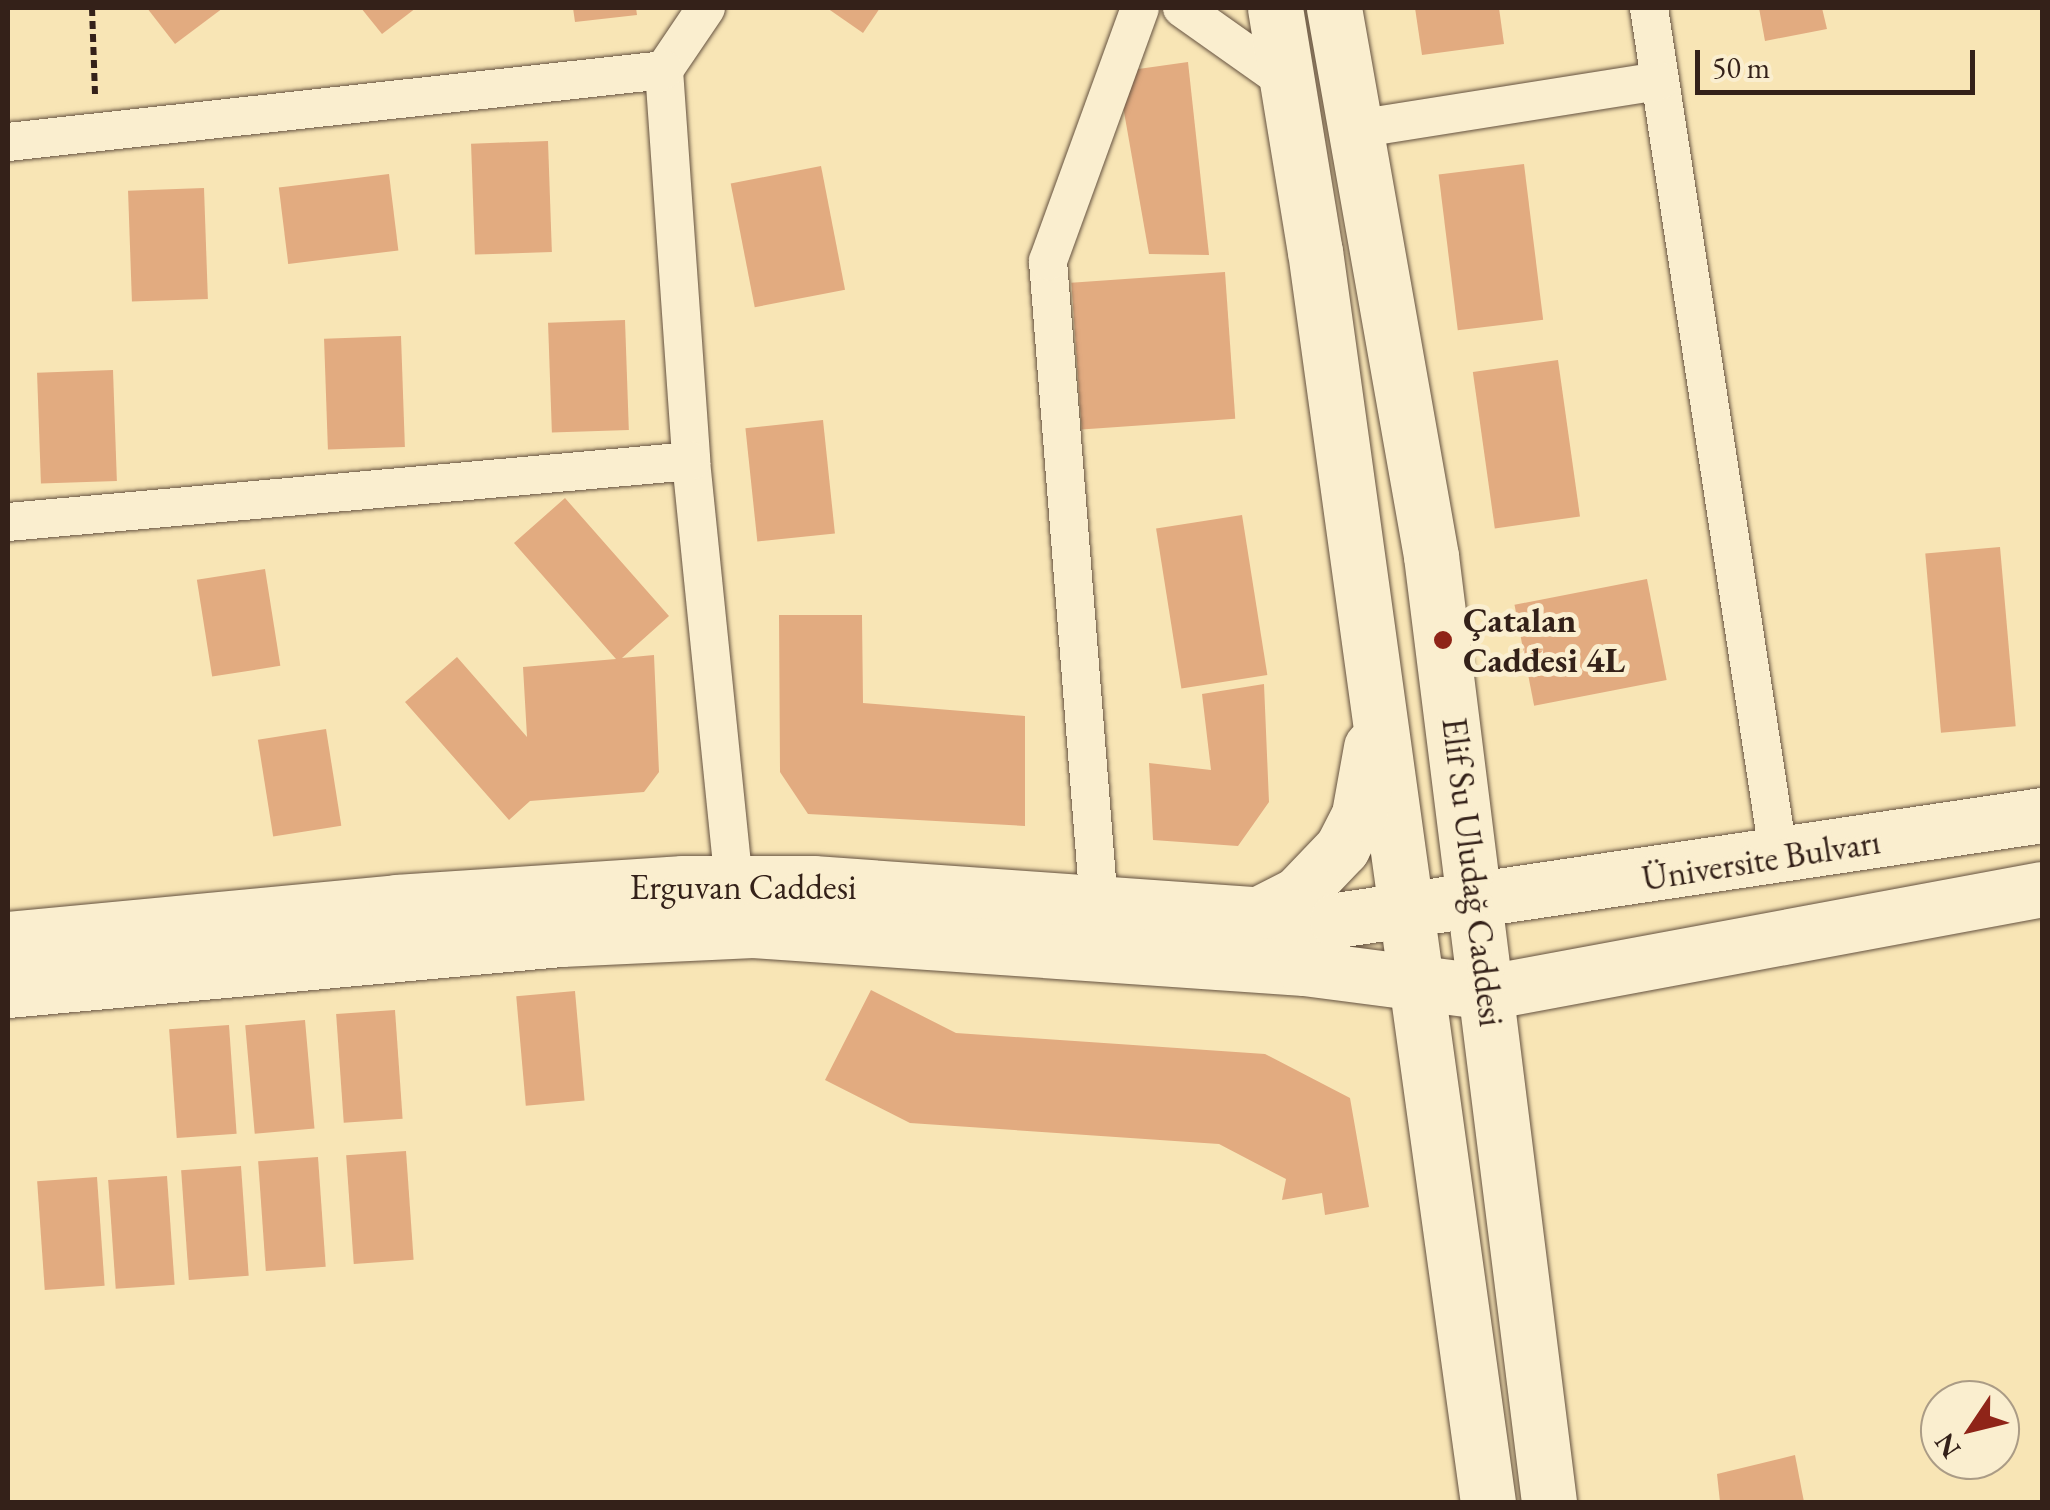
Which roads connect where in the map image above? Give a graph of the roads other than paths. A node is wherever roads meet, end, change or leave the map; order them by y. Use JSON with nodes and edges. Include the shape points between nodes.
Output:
{"nodes":[{"id":1,"x":706,"y":8,"type":"edge"},
{"id":2,"x":1140,"y":8,"type":"edge"},
{"id":3,"x":1182,"y":8,"type":"edge"},
{"id":4,"x":1276,"y":8,"type":"edge"},
{"id":5,"x":1334,"y":8,"type":"edge"},
{"id":6,"x":1649,"y":8,"type":"edge"},
{"id":7,"x":664,"y":70,"type":"junction"},
{"id":8,"x":1659,"y":81,"type":"junction"},
{"id":9,"x":1288,"y":83,"type":"junction"},
{"id":10,"x":1356,"y":128,"type":"junction"},
{"id":11,"x":8,"y":142,"type":"edge"},
{"id":12,"x":690,"y":461,"type":"junction"},
{"id":13,"x":8,"y":522,"type":"edge"},
{"id":14,"x":1376,"y":705,"type":"junction"},
{"id":15,"x":2042,"y":815,"type":"edge"},
{"id":16,"x":1779,"y":859,"type":"junction"},
{"id":17,"x":734,"y":883,"type":"junction"},
{"id":18,"x":2042,"y":889,"type":"edge"},
{"id":19,"x":1478,"y":901,"type":"junction"},
{"id":20,"x":1098,"y":905,"type":"junction"},
{"id":21,"x":1408,"y":913,"type":"junction"},
{"id":22,"x":1255,"y":916,"type":"junction"},
{"id":23,"x":8,"y":939,"type":"edge"},
{"id":24,"x":1417,"y":984,"type":"junction"},
{"id":25,"x":8,"y":990,"type":"edge"},
{"id":26,"x":1488,"y":992,"type":"junction"},
{"id":27,"x":1488,"y":1502,"type":"edge"},
{"id":28,"x":1549,"y":1502,"type":"edge"}],
"edges":[{"from":1,"to":7,"type":"street"},
{"from":2,"to":20,"type":"street","via":[[1048,261]]},
{"from":3,"to":9,"type":"street"},
{"from":4,"to":9,"type":"main road","name":"Elif Su Uludağ Caddesi"},
{"from":5,"to":10,"type":"main road","name":"Elif Su Uludağ Caddesi"},
{"from":6,"to":8,"type":"street"},
{"from":7,"to":11,"type":"street"},
{"from":7,"to":12,"type":"street"},
{"from":8,"to":10,"type":"street"},
{"from":8,"to":16,"type":"street"},
{"from":9,"to":14,"type":"main road","name":"Elif Su Uludağ Caddesi"},
{"from":10,"to":19,"type":"main road","name":"Elif Su Uludağ Caddesi","via":[[1431,556]]},
{"from":12,"to":13,"type":"street"},
{"from":12,"to":17,"type":"street"},
{"from":14,"to":21,"type":"main road","name":"Elif Su Uludağ Caddesi"},
{"from":14,"to":22,"type":"main road","via":[[1363,797],[1342,848],[1298,894]]},
{"from":15,"to":16,"type":"main road","name":"Üniversite Bulvarı"},
{"from":16,"to":19,"type":"main road","name":"Üniversite Bulvarı"},
{"from":17,"to":20,"type":"main road","name":"Erguvan Caddesi"},
{"from":17,"to":23,"type":"main road","name":"Erguvan Caddesi","via":[[396,902]]},
{"from":18,"to":26,"type":"main road"},
{"from":19,"to":21,"type":"main road","name":"Erguvan Caddesi"},
{"from":19,"to":26,"type":"main road","name":"Elif Su Uludağ Caddesi"},
{"from":20,"to":22,"type":"main road","name":"Erguvan Caddesi"},
{"from":21,"to":22,"type":"main road","name":"Erguvan Caddesi","via":[[1337,920]]},
{"from":21,"to":24,"type":"main road","name":"Elif Su Uludağ Caddesi"},
{"from":24,"to":25,"type":"main road","via":[[1286,966],[753,930],[561,939]]},
{"from":24,"to":26,"type":"main road"},
{"from":24,"to":27,"type":"main road","name":"Elif Su Uludağ Caddesi"},
{"from":26,"to":28,"type":"main road","name":"Elif Su Uludağ Caddesi"}]}
